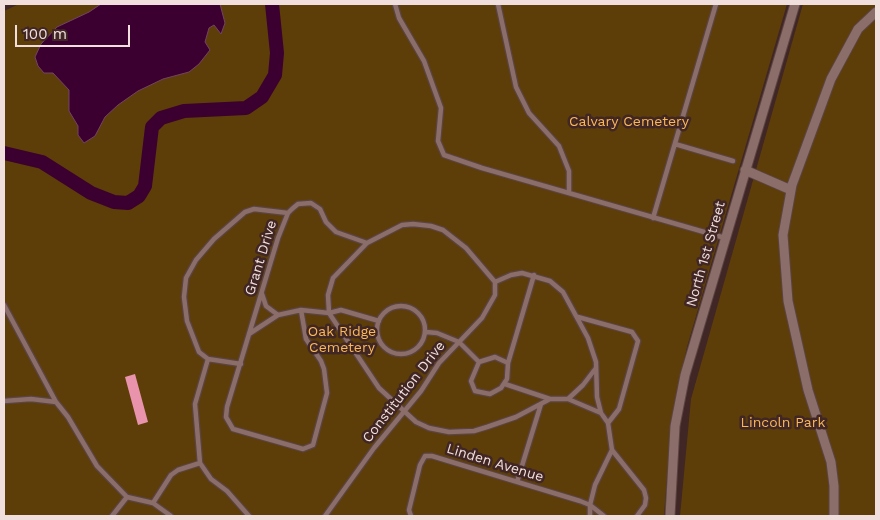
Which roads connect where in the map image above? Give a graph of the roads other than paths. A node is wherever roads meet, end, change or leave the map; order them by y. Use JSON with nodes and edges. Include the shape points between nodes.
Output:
{"nodes":[{"id":1,"x":395,"y":4,"type":"edge"},
{"id":2,"x":498,"y":4,"type":"edge"},
{"id":3,"x":716,"y":4,"type":"edge"},
{"id":4,"x":795,"y":4,"type":"edge"},
{"id":5,"x":876,"y":12,"type":"edge"},
{"id":6,"x":675,"y":144,"type":"junction"},
{"id":7,"x":733,"y":161,"type":"dead end"},
{"id":8,"x":745,"y":170,"type":"junction"},
{"id":9,"x":791,"y":190,"type":"junction"},
{"id":10,"x":569,"y":193,"type":"junction"},
{"id":11,"x":288,"y":212,"type":"junction"},
{"id":12,"x":653,"y":218,"type":"junction"},
{"id":13,"x":725,"y":238,"type":"junction"},
{"id":14,"x":367,"y":243,"type":"junction"},
{"id":15,"x":534,"y":275,"type":"junction"},
{"id":16,"x":495,"y":282,"type":"junction"},
{"id":17,"x":262,"y":292,"type":"junction"},
{"id":18,"x":4,"y":305,"type":"edge"},
{"id":19,"x":301,"y":310,"type":"junction"},
{"id":20,"x":328,"y":313,"type":"junction"},
{"id":21,"x":278,"y":315,"type":"junction"},
{"id":22,"x":578,"y":317,"type":"junction"},
{"id":23,"x":379,"y":321,"type":"junction"},
{"id":24,"x":426,"y":332,"type":"junction"},
{"id":25,"x":249,"y":334,"type":"junction"},
{"id":26,"x":459,"y":342,"type":"junction"},
{"id":27,"x":208,"y":359,"type":"junction"},
{"id":28,"x":479,"y":362,"type":"junction"},
{"id":29,"x":508,"y":363,"type":"junction"},
{"id":30,"x":241,"y":364,"type":"junction"},
{"id":31,"x":596,"y":368,"type":"junction"},
{"id":32,"x":505,"y":384,"type":"junction"},
{"id":33,"x":550,"y":398,"type":"junction"},
{"id":34,"x":568,"y":399,"type":"junction"},
{"id":35,"x":4,"y":401,"type":"edge"},
{"id":36,"x":56,"y":402,"type":"junction"},
{"id":37,"x":542,"y":404,"type":"junction"},
{"id":38,"x":403,"y":411,"type":"junction"},
{"id":39,"x":602,"y":413,"type":"junction"},
{"id":40,"x":608,"y":423,"type":"junction"},
{"id":41,"x":612,"y":450,"type":"junction"},
{"id":42,"x":200,"y":464,"type":"junction"},
{"id":43,"x":517,"y":482,"type":"junction"},
{"id":44,"x":127,"y":497,"type":"junction"},
{"id":45,"x":153,"y":503,"type":"junction"},
{"id":46,"x":590,"y":505,"type":"junction"},
{"id":47,"x":112,"y":516,"type":"edge"},
{"id":48,"x":171,"y":516,"type":"edge"},
{"id":49,"x":248,"y":516,"type":"edge"},
{"id":50,"x":325,"y":516,"type":"edge"},
{"id":51,"x":411,"y":516,"type":"edge"},
{"id":52,"x":590,"y":516,"type":"edge"},
{"id":53,"x":604,"y":516,"type":"edge"},
{"id":54,"x":637,"y":516,"type":"edge"},
{"id":55,"x":670,"y":516,"type":"edge"},
{"id":56,"x":834,"y":516,"type":"edge"}],
"edges":[{"from":1,"to":10,"type":"lane","via":[[399,18],[424,61],[440,108],[438,141],[444,155]]},
{"from":2,"to":10,"type":"lane","via":[[516,87],[529,113],[559,146],[569,171]]},
{"from":3,"to":6,"type":"lane"},
{"from":4,"to":8,"type":"street","name":"North 1st Street"},
{"from":5,"to":9,"type":"street","via":[[858,29],[837,66]]},
{"from":6,"to":7,"type":"lane"},
{"from":6,"to":12,"type":"lane"},
{"from":8,"to":9,"type":"street"},
{"from":8,"to":13,"type":"street","name":"North 1st Street"},
{"from":9,"to":56,"type":"street","via":[[783,234],[785,279],[808,390],[831,462]]},
{"from":10,"to":12,"type":"lane"},
{"from":11,"to":14,"type":"lane","name":"Grant Drive","via":[[298,204],[312,203],[336,232]]},
{"from":11,"to":17,"type":"lane","name":"Grant Drive"},
{"from":11,"to":27,"type":"lane","via":[[254,209],[245,212],[214,239],[190,270],[184,286],[187,321],[199,352]]},
{"from":12,"to":13,"type":"lane"},
{"from":13,"to":55,"type":"street","name":"North 1st Street","via":[[678,404]]},
{"from":14,"to":16,"type":"lane","via":[[402,225],[431,226],[466,248]]},
{"from":14,"to":20,"type":"lane","via":[[332,278]]},
{"from":15,"to":16,"type":"lane","via":[[522,273]]},
{"from":15,"to":22,"type":"lane","via":[[550,281],[563,292]]},
{"from":15,"to":29,"type":"lane"},
{"from":16,"to":26,"type":"lane","name":"Constitution Drive","via":[[495,295],[482,318]]},
{"from":17,"to":21,"type":"lane","via":[[266,306]]},
{"from":17,"to":25,"type":"lane","name":"Grant Drive"},
{"from":18,"to":36,"type":"lane"},
{"from":19,"to":20,"type":"lane"},
{"from":19,"to":21,"type":"lane"},
{"from":19,"to":30,"type":"lane","name":"Grant Drive","via":[[306,339],[321,361],[327,392],[313,445],[309,449],[234,429],[228,424],[227,407]]},
{"from":20,"to":23,"type":"lane","via":[[341,310]]},
{"from":20,"to":38,"type":"lane","via":[[380,388]]},
{"from":21,"to":25,"type":"lane"},
{"from":22,"to":31,"type":"lane","via":[[594,352]]},
{"from":22,"to":40,"type":"lane","via":[[632,332],[638,341],[619,408]]},
{"from":23,"to":24,"type":"lane","via":[[394,307],[409,307],[420,314]]},
{"from":23,"to":24,"type":"lane","via":[[379,340],[385,348],[401,354],[415,350]]},
{"from":24,"to":26,"type":"lane"},
{"from":25,"to":30,"type":"lane","name":"Grant Drive"},
{"from":26,"to":28,"type":"lane"},
{"from":26,"to":38,"type":"lane","name":"Constitution Drive"},
{"from":27,"to":30,"type":"lane"},
{"from":27,"to":42,"type":"lane","via":[[195,404]]},
{"from":28,"to":29,"type":"lane","via":[[495,357]]},
{"from":28,"to":32,"type":"lane","via":[[471,380],[475,391],[490,394]]},
{"from":29,"to":32,"type":"lane"},
{"from":31,"to":34,"type":"lane"},
{"from":31,"to":39,"type":"lane","via":[[597,397]]},
{"from":32,"to":33,"type":"lane"},
{"from":33,"to":34,"type":"lane"},
{"from":33,"to":37,"type":"lane"},
{"from":34,"to":39,"type":"lane"},
{"from":35,"to":36,"type":"lane","via":[[31,399]]},
{"from":36,"to":44,"type":"lane","via":[[68,416],[97,466]]},
{"from":37,"to":38,"type":"lane","via":[[502,423],[463,432],[429,428]]},
{"from":37,"to":43,"type":"lane"},
{"from":38,"to":50,"type":"lane","name":"Constitution Drive"},
{"from":39,"to":40,"type":"lane"},
{"from":40,"to":41,"type":"lane"},
{"from":41,"to":46,"type":"lane","via":[[595,485]]},
{"from":41,"to":54,"type":"lane","via":[[644,490],[645,505]]},
{"from":42,"to":45,"type":"lane","via":[[171,475]]},
{"from":42,"to":49,"type":"lane"},
{"from":43,"to":46,"type":"lane","name":"Linden Avenue"},
{"from":43,"to":51,"type":"lane","name":"Linden Avenue","via":[[425,456],[408,510]]},
{"from":44,"to":45,"type":"lane"},
{"from":44,"to":47,"type":"lane"},
{"from":45,"to":48,"type":"lane"},
{"from":46,"to":52,"type":"lane"},
{"from":46,"to":53,"type":"lane"}]}
